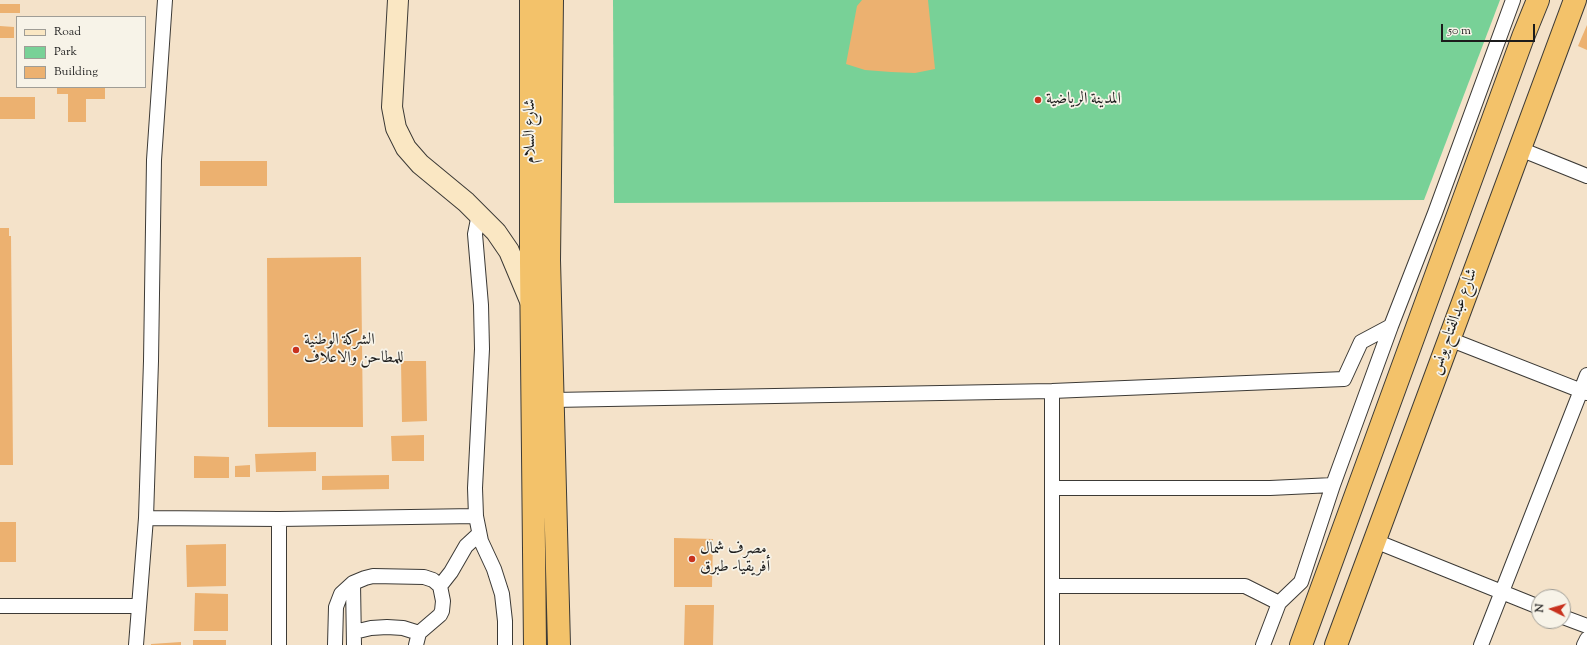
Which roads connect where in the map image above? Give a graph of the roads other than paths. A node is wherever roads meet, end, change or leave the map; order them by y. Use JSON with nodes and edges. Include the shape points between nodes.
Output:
{"nodes":[{"id":1,"x":165,"y":0,"type":"edge"},
{"id":2,"x":398,"y":0,"type":"edge"},
{"id":3,"x":531,"y":0,"type":"edge"},
{"id":4,"x":552,"y":0,"type":"edge"},
{"id":5,"x":1514,"y":0,"type":"edge"},
{"id":6,"x":1538,"y":0,"type":"edge"},
{"id":7,"x":1575,"y":0,"type":"edge"},
{"id":8,"x":1522,"y":37,"type":"junction"},
{"id":9,"x":1550,"y":66,"type":"junction"},
{"id":10,"x":1520,"y":149,"type":"junction"},
{"id":11,"x":1587,"y":176,"type":"edge"},
{"id":12,"x":480,"y":214,"type":"junction"},
{"id":13,"x":540,"y":261,"type":"junction"},
{"id":14,"x":531,"y":305,"type":"junction"},
{"id":15,"x":1391,"y":326,"type":"junction"},
{"id":16,"x":1449,"y":339,"type":"junction"},
{"id":17,"x":1587,"y":375,"type":"edge"},
{"id":18,"x":1052,"y":391,"type":"junction"},
{"id":19,"x":1584,"y":392,"type":"edge"},
{"id":20,"x":553,"y":400,"type":"junction"},
{"id":21,"x":1333,"y":485,"type":"junction"},
{"id":22,"x":1052,"y":488,"type":"junction"},
{"id":23,"x":476,"y":516,"type":"junction"},
{"id":24,"x":146,"y":518,"type":"junction"},
{"id":25,"x":279,"y":519,"type":"junction"},
{"id":26,"x":479,"y":534,"type":"junction"},
{"id":27,"x":1375,"y":541,"type":"junction"},
{"id":28,"x":353,"y":583,"type":"junction"},
{"id":29,"x":440,"y":586,"type":"junction"},
{"id":30,"x":1052,"y":586,"type":"junction"},
{"id":31,"x":1502,"y":592,"type":"junction"},
{"id":32,"x":1279,"y":603,"type":"junction"},
{"id":33,"x":1531,"y":604,"type":"edge"},
{"id":34,"x":0,"y":606,"type":"edge"},
{"id":35,"x":138,"y":606,"type":"junction"},
{"id":36,"x":1571,"y":620,"type":"edge"},
{"id":37,"x":1587,"y":626,"type":"edge"},
{"id":38,"x":354,"y":638,"type":"edge"},
{"id":39,"x":417,"y":639,"type":"edge"},
{"id":40,"x":1587,"y":639,"type":"edge"},
{"id":41,"x":136,"y":645,"type":"edge"},
{"id":42,"x":279,"y":645,"type":"edge"},
{"id":43,"x":335,"y":645,"type":"edge"},
{"id":44,"x":505,"y":645,"type":"edge"},
{"id":45,"x":535,"y":645,"type":"edge"},
{"id":46,"x":559,"y":645,"type":"edge"},
{"id":47,"x":1052,"y":645,"type":"edge"},
{"id":48,"x":1263,"y":645,"type":"edge"},
{"id":49,"x":1301,"y":645,"type":"edge"},
{"id":50,"x":1336,"y":645,"type":"edge"},
{"id":51,"x":1481,"y":645,"type":"edge"},
{"id":52,"x":1584,"y":645,"type":"edge"}],
"edges":[{"from":1,"to":24,"type":"street","via":[[154,167],[152,354]]},
{"from":2,"to":12,"type":"main road","via":[[392,92],[396,128],[406,148],[420,164]]},
{"from":3,"to":13,"type":"highway","name":"شارع السلام"},
{"from":4,"to":13,"type":"highway","name":"شارع السلام"},
{"from":5,"to":15,"type":"street","via":[[1436,213]]},
{"from":6,"to":8,"type":"highway"},
{"from":7,"to":9,"type":"highway","name":"شارع عبدالفتاح يونس"},
{"from":8,"to":9,"type":"highway","via":[[1539,22],[1548,22],[1552,33]]},
{"from":8,"to":49,"type":"highway"},
{"from":9,"to":10,"type":"highway","name":"شارع عبدالفتاح يونس"},
{"from":10,"to":11,"type":"street"},
{"from":10,"to":16,"type":"highway","name":"شارع عبدالفتاح يونس"},
{"from":12,"to":14,"type":"main road","via":[[509,251]]},
{"from":12,"to":23,"type":"street","via":[[475,234],[482,326]]},
{"from":13,"to":14,"type":"highway"},
{"from":13,"to":20,"type":"highway"},
{"from":14,"to":45,"type":"highway"},
{"from":15,"to":18,"type":"street","via":[[1361,342],[1344,378]]},
{"from":15,"to":21,"type":"street"},
{"from":16,"to":19,"type":"street"},
{"from":16,"to":27,"type":"highway","name":"شارع عبدالفتاح يونس"},
{"from":17,"to":19,"type":"street"},
{"from":18,"to":20,"type":"street"},
{"from":18,"to":22,"type":"street"},
{"from":19,"to":31,"type":"street"},
{"from":20,"to":46,"type":"highway"},
{"from":21,"to":22,"type":"street","via":[[1270,488]]},
{"from":21,"to":32,"type":"street","via":[[1301,582]]},
{"from":22,"to":30,"type":"street"},
{"from":23,"to":25,"type":"street"},
{"from":23,"to":26,"type":"street"},
{"from":24,"to":25,"type":"street"},
{"from":24,"to":35,"type":"street"},
{"from":25,"to":42,"type":"street"},
{"from":26,"to":29,"type":"street","via":[[466,546]]},
{"from":26,"to":44,"type":"street","via":[[502,594]]},
{"from":27,"to":31,"type":"street"},
{"from":27,"to":50,"type":"highway","name":"شارع عبدالفتاح يونس"},
{"from":28,"to":29,"type":"street","via":[[373,576],[424,577]]},
{"from":28,"to":38,"type":"street"},
{"from":28,"to":43,"type":"street","via":[[345,589],[338,600]]},
{"from":29,"to":39,"type":"street","via":[[442,611]]},
{"from":30,"to":32,"type":"street","via":[[1245,586]]},
{"from":30,"to":47,"type":"street"},
{"from":31,"to":33,"type":"street"},
{"from":31,"to":51,"type":"street"},
{"from":32,"to":48,"type":"street"},
{"from":34,"to":35,"type":"street"},
{"from":35,"to":41,"type":"street"},
{"from":36,"to":37,"type":"street"},
{"from":38,"to":39,"type":"street","via":[[371,628],[387,627],[403,628]]},
{"from":40,"to":52,"type":"street"}]}
